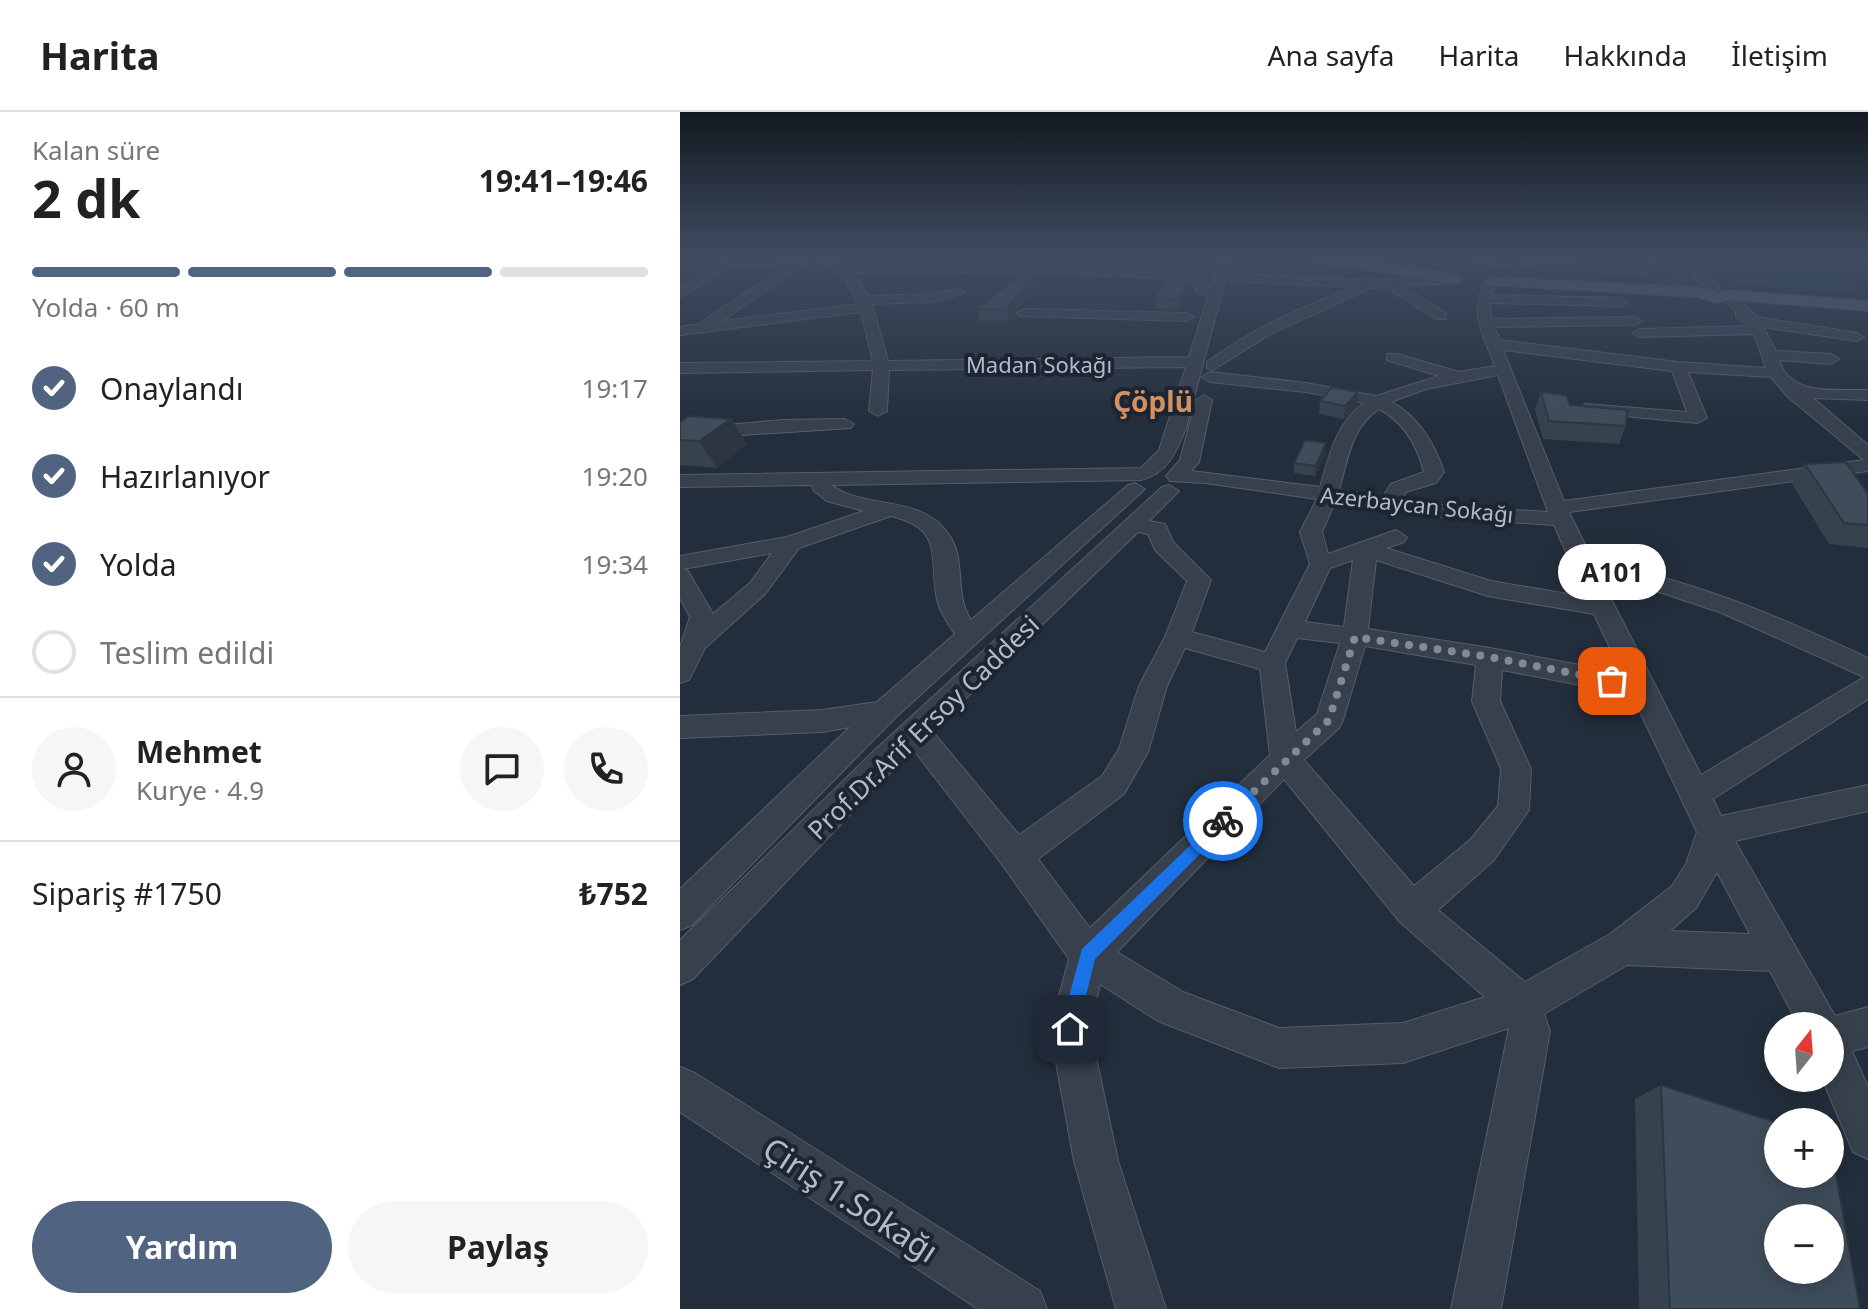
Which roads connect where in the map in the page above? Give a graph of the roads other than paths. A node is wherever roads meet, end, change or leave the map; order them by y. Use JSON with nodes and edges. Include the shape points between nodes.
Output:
{"nodes":[{"id":1,"x":723,"y":314,"type":"edge"},
{"id":2,"x":803,"y":314,"type":"edge"},
{"id":3,"x":867,"y":314,"type":"edge"},
{"id":4,"x":1022,"y":314,"type":"edge"},
{"id":5,"x":1208,"y":314,"type":"edge"},
{"id":6,"x":1225,"y":314,"type":"edge"},
{"id":7,"x":1273,"y":314,"type":"edge"},
{"id":8,"x":1437,"y":314,"type":"edge"},
{"id":9,"x":1489,"y":314,"type":"edge"},
{"id":10,"x":1629,"y":314,"type":"edge"},
{"id":11,"x":1741,"y":314,"type":"edge"},
{"id":12,"x":1741,"y":314,"type":"edge"},
{"id":13,"x":1815,"y":314,"type":"edge"},
{"id":14,"x":1109,"y":315,"type":"joint"},
{"id":15,"x":1441,"y":316,"type":"dead end"},
{"id":16,"x":1187,"y":317,"type":"dead end"},
{"id":17,"x":1755,"y":325,"type":"junction"},
{"id":18,"x":1868,"y":325,"type":"edge"},
{"id":19,"x":1637,"y":327,"type":"junction"},
{"id":20,"x":680,"y":331,"type":"edge"},
{"id":21,"x":698,"y":331,"type":"junction"},
{"id":22,"x":1490,"y":333,"type":"junction"},
{"id":23,"x":1857,"y":337,"type":"dead end"},
{"id":24,"x":680,"y":344,"type":"edge"},
{"id":25,"x":680,"y":353,"type":"edge"},
{"id":26,"x":1771,"y":355,"type":"junction"},
{"id":27,"x":1392,"y":357,"type":"dead end"},
{"id":28,"x":805,"y":358,"type":"dead end"},
{"id":29,"x":1831,"y":359,"type":"dead end"},
{"id":30,"x":1195,"y":362,"type":"junction"},
{"id":31,"x":1643,"y":363,"type":"junction"},
{"id":32,"x":1160,"y":364,"type":"junction"},
{"id":33,"x":883,"y":365,"type":"junction"},
{"id":34,"x":1678,"y":367,"type":"junction"},
{"id":35,"x":680,"y":368,"type":"edge"},
{"id":36,"x":1502,"y":370,"type":"junction"},
{"id":37,"x":1211,"y":371,"type":"junction"},
{"id":38,"x":1014,"y":373,"type":"dead end"},
{"id":39,"x":1775,"y":373,"type":"junction"},
{"id":40,"x":1455,"y":376,"type":"junction"},
{"id":41,"x":1793,"y":392,"type":"junction"},
{"id":42,"x":1868,"y":395,"type":"edge"},
{"id":43,"x":1378,"y":403,"type":"junction"},
{"id":44,"x":1576,"y":406,"type":"edge"},
{"id":45,"x":680,"y":434,"type":"edge"},
{"id":46,"x":1868,"y":455,"type":"edge"},
{"id":47,"x":1868,"y":465,"type":"edge"},
{"id":48,"x":680,"y":481,"type":"edge"},
{"id":49,"x":1140,"y":481,"type":"junction"},
{"id":50,"x":1175,"y":482,"type":"junction"},
{"id":51,"x":821,"y":487,"type":"junction"},
{"id":52,"x":680,"y":489,"type":"edge"},
{"id":53,"x":1326,"y":498,"type":"junction"},
{"id":54,"x":1389,"y":503,"type":"junction"},
{"id":55,"x":1557,"y":508,"type":"junction"},
{"id":56,"x":892,"y":509,"type":"junction"},
{"id":57,"x":1134,"y":525,"type":"junction"},
{"id":58,"x":1396,"y":537,"type":"dead end"},
{"id":59,"x":791,"y":543,"type":"junction"},
{"id":60,"x":1366,"y":549,"type":"junction"},
{"id":61,"x":680,"y":563,"type":"edge"},
{"id":62,"x":1321,"y":564,"type":"junction"},
{"id":63,"x":1584,"y":569,"type":"junction"},
{"id":64,"x":680,"y":576,"type":"edge"},
{"id":65,"x":1603,"y":608,"type":"junction"},
{"id":66,"x":1290,"y":629,"type":"junction"},
{"id":67,"x":969,"y":636,"type":"junction"},
{"id":68,"x":1178,"y":637,"type":"junction"},
{"id":69,"x":1355,"y":637,"type":"junction"},
{"id":70,"x":695,"y":643,"type":"junction"},
{"id":71,"x":1490,"y":657,"type":"junction"},
{"id":72,"x":1272,"y":663,"type":"junction"},
{"id":73,"x":1868,"y":669,"type":"edge"},
{"id":74,"x":680,"y":673,"type":"edge"},
{"id":75,"x":1868,"y":686,"type":"edge"},
{"id":76,"x":1643,"y":687,"type":"junction"},
{"id":77,"x":885,"y":711,"type":"junction"},
{"id":78,"x":680,"y":727,"type":"edge"},
{"id":79,"x":914,"y":730,"type":"junction"},
{"id":80,"x":1285,"y":759,"type":"junction"},
{"id":81,"x":1696,"y":794,"type":"junction"},
{"id":82,"x":1868,"y":798,"type":"edge"},
{"id":83,"x":1713,"y":832,"type":"junction"},
{"id":84,"x":1016,"y":856,"type":"junction"},
{"id":85,"x":1412,"y":910,"type":"junction"},
{"id":86,"x":680,"y":913,"type":"edge"},
{"id":87,"x":1623,"y":947,"type":"junction"},
{"id":88,"x":1781,"y":953,"type":"junction"},
{"id":89,"x":1088,"y":955,"type":"junction"},
{"id":90,"x":680,"y":966,"type":"edge"},
{"id":91,"x":1522,"y":1005,"type":"junction"},
{"id":92,"x":1813,"y":1012,"type":"edge"},
{"id":93,"x":1868,"y":1027,"type":"edge"},
{"id":94,"x":1844,"y":1033,"type":"edge"},
{"id":95,"x":1844,"y":1081,"type":"edge"},
{"id":96,"x":680,"y":1088,"type":"edge"},
{"id":97,"x":1868,"y":1137,"type":"edge"},
{"id":98,"x":1022,"y":1309,"type":"edge"},
{"id":99,"x":1141,"y":1309,"type":"edge"},
{"id":100,"x":1476,"y":1309,"type":"edge"}],
"edges":[{"from":1,"to":21,"type":"street"},
{"from":2,"to":21,"type":"street"},
{"from":3,"to":33,"type":"street"},
{"from":4,"to":14,"type":"street","via":[[1019,319]]},
{"from":5,"to":30,"type":"street","name":"Prof.Dr.Arif Ersoy Caddesi"},
{"from":6,"to":37,"type":"street","name":"Prof.Dr.Arif Ersoy Caddesi"},
{"from":7,"to":37,"type":"street"},
{"from":8,"to":15,"type":"street"},
{"from":9,"to":22,"type":"street"},
{"from":10,"to":19,"type":"street"},
{"from":11,"to":17,"type":"street"},
{"from":12,"to":17,"type":"street"},
{"from":13,"to":18,"type":"street"},
{"from":14,"to":16,"type":"street"},
{"from":17,"to":19,"type":"street"},
{"from":17,"to":23,"type":"street"},
{"from":17,"to":26,"type":"street"},
{"from":19,"to":22,"type":"street"},
{"from":19,"to":31,"type":"street"},
{"from":20,"to":21,"type":"street"},
{"from":21,"to":24,"type":"street"},
{"from":22,"to":31,"type":"street"},
{"from":22,"to":36,"type":"street"},
{"from":25,"to":28,"type":"street"},
{"from":26,"to":29,"type":"street"},
{"from":26,"to":39,"type":"street"},
{"from":27,"to":40,"type":"street"},
{"from":30,"to":32,"type":"street","name":"Madan Sokağı"},
{"from":30,"to":49,"type":"street","name":"Prof.Dr.Arif Ersoy Caddesi","via":[[1171,444]]},
{"from":31,"to":34,"type":"street"},
{"from":32,"to":33,"type":"street","name":"Madan Sokağı"},
{"from":32,"to":38,"type":"street","via":[[1137,375]]},
{"from":33,"to":35,"type":"street","name":"Madan Sokağı"},
{"from":33,"to":45,"type":"street","via":[[883,390],[859,412]]},
{"from":34,"to":39,"type":"street"},
{"from":34,"to":44,"type":"street","via":[[1698,418]]},
{"from":36,"to":40,"type":"street"},
{"from":36,"to":55,"type":"street","via":[[1522,401]]},
{"from":37,"to":43,"type":"street"},
{"from":37,"to":50,"type":"street","name":"Prof.Dr.Arif Ersoy Caddesi","via":[[1189,462]]},
{"from":39,"to":41,"type":"street"},
{"from":40,"to":43,"type":"street"},
{"from":41,"to":42,"type":"street"},
{"from":41,"to":46,"type":"street"},
{"from":43,"to":53,"type":"street","via":[[1351,425]]},
{"from":43,"to":54,"type":"street","via":[[1393,408],[1417,435],[1434,472],[1429,479],[1398,488]]},
{"from":47,"to":55,"type":"street"},
{"from":48,"to":49,"type":"street"},
{"from":49,"to":50,"type":"street","name":"Azerbaycan Sokağı","via":[[1154,495]]},
{"from":49,"to":51,"type":"street"},
{"from":49,"to":67,"type":"street","name":"Prof.Dr.Arif Ersoy Caddesi"},
{"from":50,"to":53,"type":"street","name":"Azerbaycan Sokağı"},
{"from":50,"to":57,"type":"street","name":"Prof.Dr.Arif Ersoy Caddesi"},
{"from":51,"to":52,"type":"street"},
{"from":51,"to":56,"type":"street","via":[[832,498]]},
{"from":53,"to":54,"type":"street","name":"Azerbaycan Sokağı"},
{"from":53,"to":54,"type":"street","name":"Azerbaycan Sokağı","via":[[1479,525],[1560,519]]},
{"from":53,"to":62,"type":"street","via":[[1309,540]]},
{"from":55,"to":63,"type":"street"},
{"from":56,"to":59,"type":"street"},
{"from":56,"to":67,"type":"street","via":[[916,517],[939,536],[950,604]]},
{"from":57,"to":68,"type":"street","via":[[1157,529],[1163,545],[1199,580]]},
{"from":57,"to":79,"type":"street","name":"Prof.Dr.Arif Ersoy Caddesi"},
{"from":58,"to":60,"type":"street"},
{"from":59,"to":61,"type":"street"},
{"from":59,"to":70,"type":"street","via":[[758,588]]},
{"from":60,"to":62,"type":"street"},
{"from":60,"to":65,"type":"street","via":[[1488,588]]},
{"from":60,"to":69,"type":"street"},
{"from":62,"to":66,"type":"street"},
{"from":63,"to":65,"type":"street"},
{"from":63,"to":73,"type":"street","via":[[1628,574],[1741,609]]},
{"from":64,"to":70,"type":"street","via":[[702,617]]},
{"from":65,"to":76,"type":"street"},
{"from":66,"to":69,"type":"street"},
{"from":66,"to":72,"type":"street"},
{"from":67,"to":77,"type":"street","name":"Prof.Dr.Arif Ersoy Caddesi"},
{"from":68,"to":72,"type":"street"},
{"from":68,"to":84,"type":"street","via":[[1153,686],[1133,752],[1113,785]]},
{"from":69,"to":71,"type":"street"},
{"from":69,"to":80,"type":"street","via":[[1329,720]]},
{"from":70,"to":74,"type":"street"},
{"from":71,"to":76,"type":"street"},
{"from":71,"to":85,"type":"street","via":[[1486,701],[1516,769],[1513,810],[1482,850]]},
{"from":72,"to":80,"type":"street"},
{"from":75,"to":81,"type":"street"},
{"from":76,"to":81,"type":"street"},
{"from":77,"to":78,"type":"street","via":[[822,721]]},
{"from":77,"to":86,"type":"street","name":"Prof.Dr.Arif Ersoy Caddesi"},
{"from":79,"to":84,"type":"street"},
{"from":79,"to":90,"type":"street","name":"Prof.Dr.Arif Ersoy Caddesi"},
{"from":80,"to":85,"type":"street"},
{"from":80,"to":89,"type":"street"},
{"from":81,"to":83,"type":"street"},
{"from":82,"to":83,"type":"street"},
{"from":83,"to":87,"type":"street","via":[[1701,871],[1684,897]]},
{"from":83,"to":88,"type":"street"},
{"from":84,"to":89,"type":"street"},
{"from":85,"to":91,"type":"street"},
{"from":87,"to":88,"type":"street"},
{"from":87,"to":91,"type":"street"},
{"from":88,"to":92,"type":"street"},
{"from":89,"to":91,"type":"street","via":[[1172,1007],[1279,1048],[1403,1043]]},
{"from":89,"to":99,"type":"street","via":[[1070,1029],[1096,1161]]},
{"from":91,"to":100,"type":"street","via":[[1530,1031]]},
{"from":93,"to":94,"type":"street"},
{"from":95,"to":97,"type":"street"},
{"from":96,"to":98,"type":"street","name":"Çiriş 1.Sokağı"}]}
